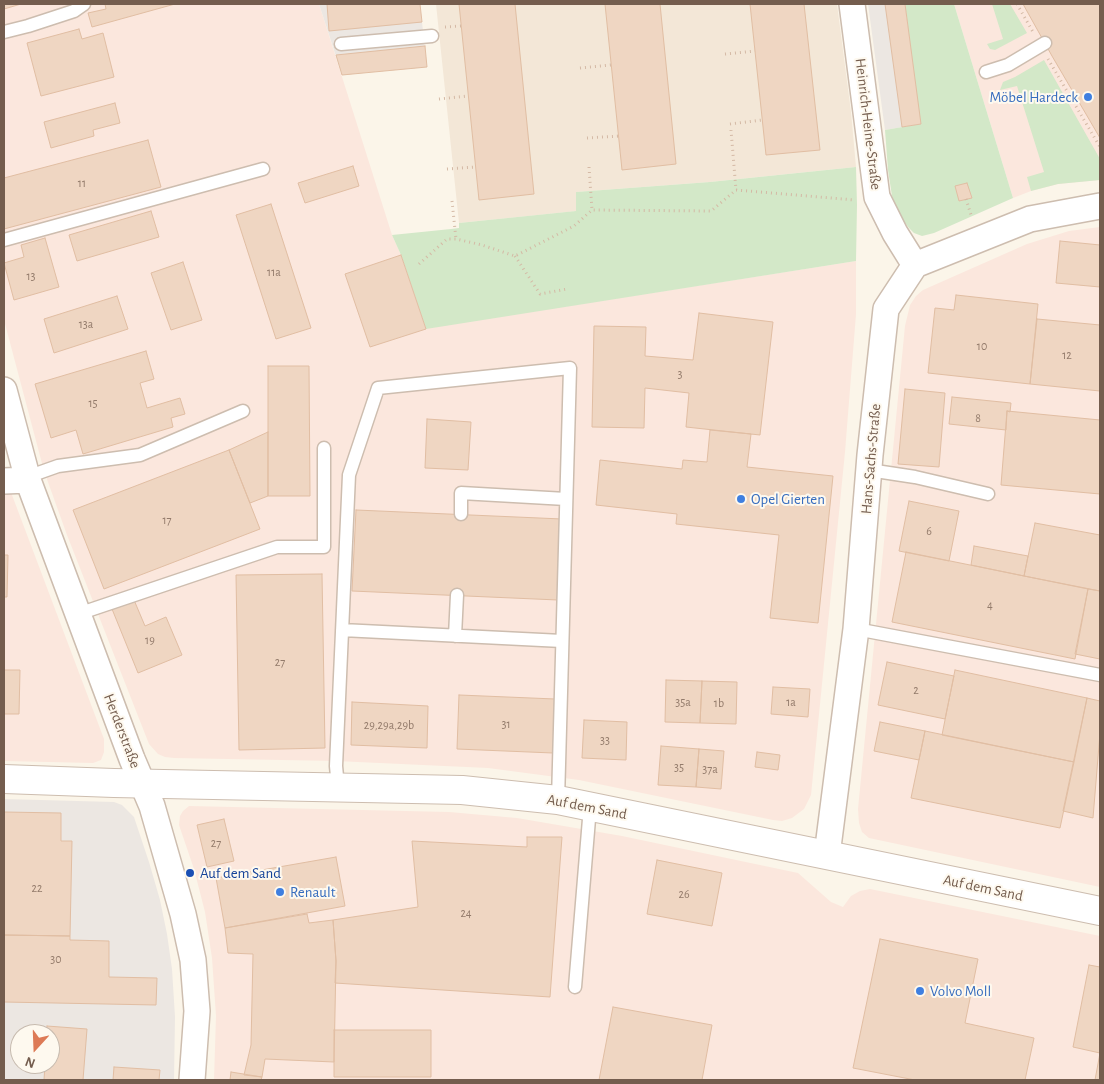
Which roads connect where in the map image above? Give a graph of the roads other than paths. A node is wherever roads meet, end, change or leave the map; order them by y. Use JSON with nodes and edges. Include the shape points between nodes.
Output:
{"nodes":[{"id":1,"x":84,"y":4,"type":"edge"},
{"id":2,"x":852,"y":4,"type":"edge"},
{"id":3,"x":4,"y":32,"type":"edge"},
{"id":4,"x":432,"y":36,"type":"dead end"},
{"id":5,"x":341,"y":44,"type":"dead end"},
{"id":6,"x":1043,"y":44,"type":"road end"},
{"id":7,"x":986,"y":72,"type":"dead end"},
{"id":8,"x":263,"y":170,"type":"dead end"},
{"id":9,"x":1100,"y":206,"type":"edge"},
{"id":10,"x":4,"y":240,"type":"edge"},
{"id":11,"x":915,"y":265,"type":"junction"},
{"id":12,"x":4,"y":390,"type":"edge"},
{"id":13,"x":243,"y":412,"type":"dead end"},
{"id":14,"x":324,"y":448,"type":"dead end"},
{"id":15,"x":869,"y":470,"type":"junction"},
{"id":16,"x":20,"y":479,"type":"edge"},
{"id":17,"x":988,"y":494,"type":"dead end"},
{"id":18,"x":566,"y":499,"type":"junction"},
{"id":19,"x":461,"y":514,"type":"dead end"},
{"id":20,"x":457,"y":596,"type":"dead end"},
{"id":21,"x":78,"y":614,"type":"junction"},
{"id":22,"x":856,"y":629,"type":"junction"},
{"id":23,"x":342,"y":630,"type":"junction"},
{"id":24,"x":455,"y":636,"type":"junction"},
{"id":25,"x":562,"y":641,"type":"junction"},
{"id":26,"x":1100,"y":675,"type":"edge"},
{"id":27,"x":4,"y":779,"type":"edge"},
{"id":28,"x":141,"y":784,"type":"junction"},
{"id":29,"x":338,"y":787,"type":"junction"},
{"id":30,"x":558,"y":800,"type":"junction"},
{"id":31,"x":590,"y":807,"type":"junction"},
{"id":32,"x":827,"y":855,"type":"junction"},
{"id":33,"x":1100,"y":912,"type":"edge"},
{"id":34,"x":575,"y":987,"type":"dead end"},
{"id":35,"x":192,"y":1080,"type":"edge"}],
"edges":[{"from":1,"to":3,"type":"lane","via":[[74,11]]},
{"from":2,"to":11,"type":"street","name":"Heinrich-Heine-Straße","via":[[877,197]]},
{"from":4,"to":5,"type":"lane"},
{"from":6,"to":7,"type":"lane","via":[[1008,65]]},
{"from":8,"to":10,"type":"lane"},
{"from":9,"to":11,"type":"street","via":[[1030,219]]},
{"from":11,"to":15,"type":"street","name":"Hans-Sachs-Straße","via":[[886,309]]},
{"from":12,"to":16,"type":"street","name":"Herderstraße"},
{"from":13,"to":16,"type":"lane","via":[[140,455],[58,466]]},
{"from":14,"to":21,"type":"lane","via":[[324,547],[277,547]]},
{"from":15,"to":17,"type":"lane"},
{"from":15,"to":22,"type":"street","name":"Hans-Sachs-Straße"},
{"from":16,"to":21,"type":"street","name":"Herderstraße"},
{"from":18,"to":19,"type":"lane","via":[[461,493]]},
{"from":18,"to":23,"type":"lane","via":[[570,368],[378,388],[349,475]]},
{"from":18,"to":25,"type":"lane"},
{"from":20,"to":24,"type":"lane"},
{"from":21,"to":28,"type":"street","name":"Herderstraße"},
{"from":22,"to":26,"type":"lane"},
{"from":22,"to":32,"type":"street","name":"Hans-Sachs-Straße"},
{"from":23,"to":24,"type":"lane"},
{"from":23,"to":29,"type":"lane","via":[[336,766]]},
{"from":24,"to":25,"type":"lane"},
{"from":25,"to":30,"type":"lane"},
{"from":27,"to":28,"type":"street","name":"Auf dem Sand"},
{"from":28,"to":29,"type":"street","name":"Auf dem Sand"},
{"from":28,"to":35,"type":"street","name":"Herderstraße","via":[[158,825],[193,960],[197,1011]]},
{"from":29,"to":30,"type":"street","name":"Auf dem Sand","via":[[462,790]]},
{"from":30,"to":31,"type":"street","name":"Auf dem Sand"},
{"from":31,"to":32,"type":"street","name":"Auf dem Sand"},
{"from":31,"to":34,"type":"lane"},
{"from":32,"to":33,"type":"street","name":"Auf dem Sand"}]}
